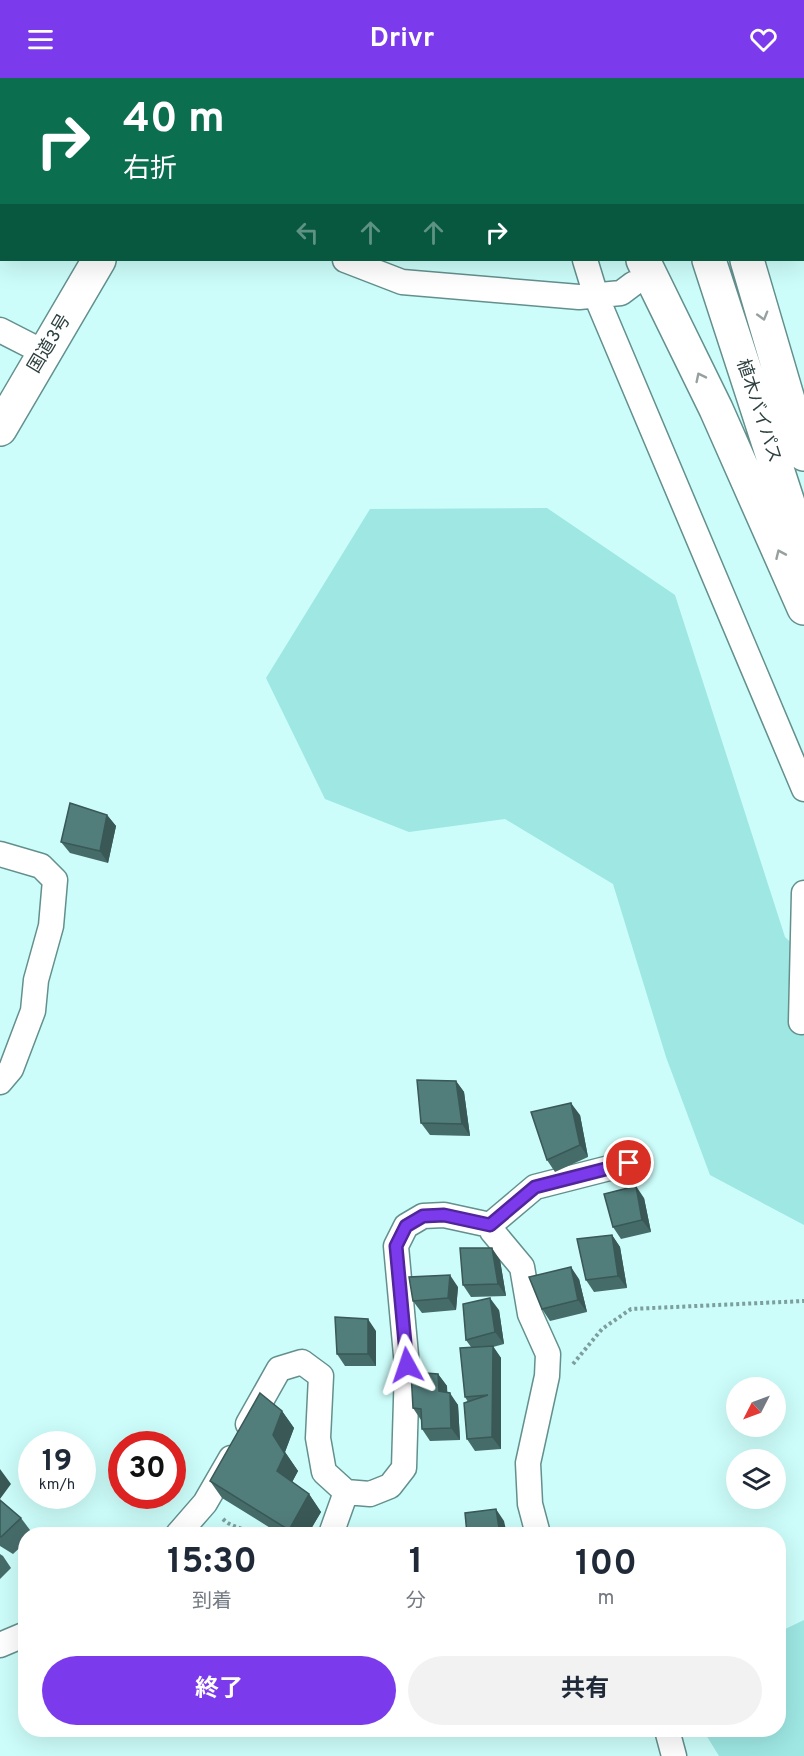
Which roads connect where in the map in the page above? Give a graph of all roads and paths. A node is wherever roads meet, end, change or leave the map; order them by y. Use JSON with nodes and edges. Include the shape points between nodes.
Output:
{"nodes":[{"id":1,"x":98,"y":261,"type":"edge"},
{"id":2,"x":348,"y":261,"type":"edge"},
{"id":3,"x":585,"y":261,"type":"edge"},
{"id":4,"x":747,"y":261,"type":"edge"},
{"id":5,"x":710,"y":263,"type":"edge"},
{"id":6,"x":638,"y":272,"type":"edge"},
{"id":7,"x":596,"y":296,"type":"junction"},
{"id":8,"x":0,"y":330,"type":"edge"},
{"id":9,"x":45,"y":353,"type":"junction"},
{"id":10,"x":0,"y":429,"type":"edge"},
{"id":11,"x":804,"y":454,"type":"edge"},
{"id":12,"x":804,"y":552,"type":"edge"},
{"id":13,"x":804,"y":608,"type":"edge"},
{"id":14,"x":804,"y":789,"type":"edge"},
{"id":15,"x":0,"y":854,"type":"edge"},
{"id":16,"x":804,"y":892,"type":"edge"},
{"id":17,"x":801,"y":1022,"type":"dead end"},
{"id":18,"x":0,"y":1082,"type":"edge"},
{"id":19,"x":629,"y":1163,"type":"dead end"},
{"id":20,"x":490,"y":1225,"type":"junction"},
{"id":21,"x":804,"y":1301,"type":"edge"},
{"id":22,"x":566,"y":1372,"type":"dead end"},
{"id":23,"x":346,"y":1492,"type":"junction"},
{"id":24,"x":205,"y":1503,"type":"junction"},
{"id":25,"x":184,"y":1527,"type":"edge"},
{"id":26,"x":231,"y":1527,"type":"edge"},
{"id":27,"x":334,"y":1527,"type":"edge"},
{"id":28,"x":536,"y":1527,"type":"edge"},
{"id":29,"x":18,"y":1637,"type":"edge"},
{"id":30,"x":0,"y":1645,"type":"edge"},
{"id":31,"x":669,"y":1737,"type":"edge"},
{"id":32,"x":674,"y":1756,"type":"edge"}],
"edges":[{"from":1,"to":9,"type":"highway","name":"国道3号"},
{"from":2,"to":7,"type":"street","via":[[402,282]]},
{"from":3,"to":7,"type":"street"},
{"from":4,"to":11,"type":"highway","one_way":true},
{"from":5,"to":12,"type":"highway","name":"植木バイパス"},
{"from":6,"to":7,"type":"street","via":[[621,293]]},
{"from":13,"to":6,"type":"highway","one_way":true,"via":[[716,409]]},
{"from":7,"to":14,"type":"street"},
{"from":8,"to":9,"type":"street"},
{"from":9,"to":10,"type":"highway","name":"国道3号"},
{"from":15,"to":18,"type":"street","via":[[41,866],[55,880],[51,926],[36,980],[33,1011],[11,1069]]},
{"from":16,"to":17,"type":"street"},
{"from":19,"to":20,"type":"street","via":[[535,1187]]},
{"from":20,"to":23,"type":"street","via":[[444,1215],[423,1216],[406,1226],[396,1246],[407,1365],[404,1468],[390,1486],[370,1494]]},
{"from":20,"to":28,"type":"street","via":[[522,1267],[531,1314],[548,1354],[528,1463],[530,1504]]},
{"from":21,"to":22,"type":"path","via":[[631,1309],[602,1329]]},
{"from":23,"to":24,"type":"street","via":[[324,1472],[318,1438],[321,1376],[302,1362],[279,1369]]},
{"from":23,"to":27,"type":"street"},
{"from":24,"to":25,"type":"street"},
{"from":24,"to":26,"type":"path"},
{"from":29,"to":30,"type":"street"},
{"from":31,"to":32,"type":"street"}]}
